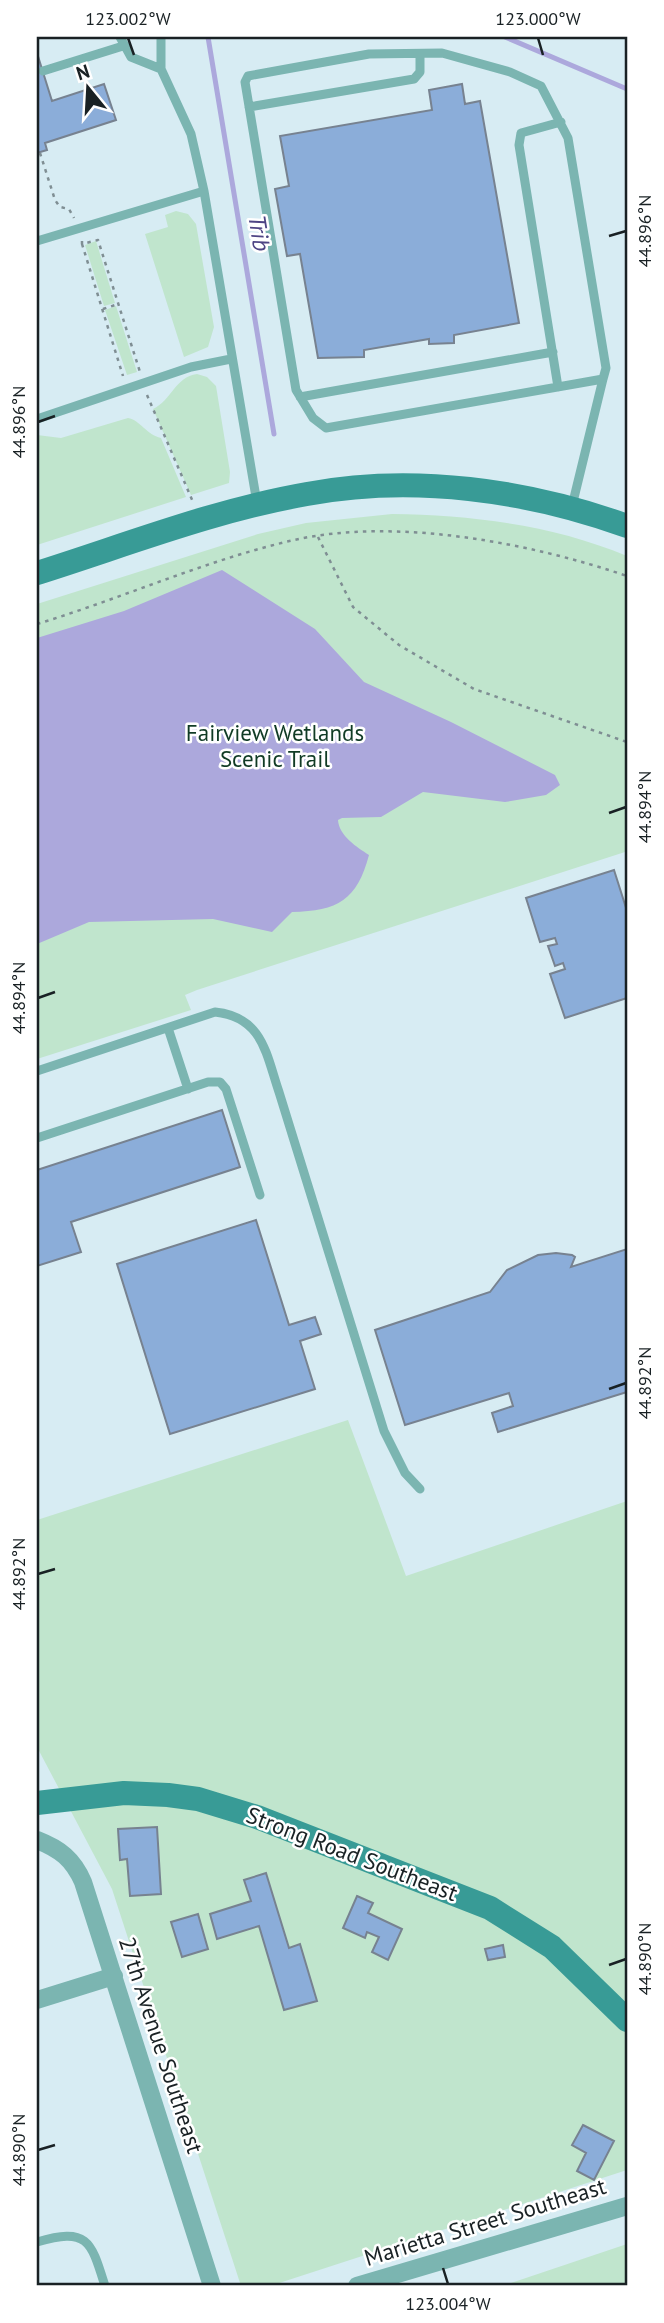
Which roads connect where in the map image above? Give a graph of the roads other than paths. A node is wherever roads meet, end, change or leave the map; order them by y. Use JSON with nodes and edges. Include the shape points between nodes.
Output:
{"nodes":[{"id":1,"x":160,"y":37,"type":"edge"},
{"id":2,"x":121,"y":41,"type":"edge"},
{"id":3,"x":420,"y":56,"type":"junction"},
{"id":4,"x":161,"y":69,"type":"junction"},
{"id":5,"x":43,"y":71,"type":"dead end"},
{"id":6,"x":249,"y":107,"type":"junction"},
{"id":7,"x":561,"y":122,"type":"junction"},
{"id":8,"x":204,"y":191,"type":"junction"},
{"id":9,"x":37,"y":241,"type":"edge"},
{"id":10,"x":552,"y":352,"type":"junction"},
{"id":11,"x":231,"y":359,"type":"junction"},
{"id":12,"x":603,"y":379,"type":"junction"},
{"id":13,"x":558,"y":387,"type":"junction"},
{"id":14,"x":300,"y":397,"type":"junction"},
{"id":15,"x":37,"y":419,"type":"edge"},
{"id":16,"x":257,"y":505,"type":"junction"},
{"id":17,"x":572,"y":508,"type":"junction"},
{"id":18,"x":627,"y":526,"type":"edge"},
{"id":19,"x":37,"y":573,"type":"edge"},
{"id":20,"x":168,"y":1028,"type":"junction"},
{"id":21,"x":37,"y":1071,"type":"edge"},
{"id":22,"x":188,"y":1089,"type":"junction"},
{"id":23,"x":37,"y":1138,"type":"edge"},
{"id":24,"x":260,"y":1195,"type":"dead end"},
{"id":25,"x":420,"y":1489,"type":"dead end"},
{"id":26,"x":37,"y":1803,"type":"edge"},
{"id":27,"x":37,"y":1840,"type":"edge"},
{"id":28,"x":114,"y":1976,"type":"junction"},
{"id":29,"x":37,"y":2000,"type":"edge"},
{"id":30,"x":627,"y":2020,"type":"edge"},
{"id":31,"x":627,"y":2206,"type":"edge"},
{"id":32,"x":37,"y":2242,"type":"edge"},
{"id":33,"x":105,"y":2286,"type":"edge"},
{"id":34,"x":212,"y":2286,"type":"edge"},
{"id":35,"x":356,"y":2286,"type":"edge"}],
"edges":[{"from":1,"to":4,"type":"lane"},
{"from":2,"to":4,"type":"lane","via":[[131,57]]},
{"from":2,"to":5,"type":"lane"},
{"from":3,"to":6,"type":"lane","via":[[420,72],[414,79]]},
{"from":3,"to":6,"type":"lane","via":[[369,54],[248,76]]},
{"from":3,"to":7,"type":"lane","via":[[442,53],[531,81],[541,86]]},
{"from":4,"to":8,"type":"lane","via":[[191,134]]},
{"from":6,"to":14,"type":"lane"},
{"from":7,"to":10,"type":"lane","via":[[528,128],[521,133],[519,145]]},
{"from":7,"to":12,"type":"lane","via":[[568,138],[606,368]]},
{"from":8,"to":9,"type":"lane"},
{"from":8,"to":11,"type":"lane"},
{"from":10,"to":13,"type":"lane"},
{"from":10,"to":14,"type":"lane"},
{"from":11,"to":15,"type":"lane","via":[[191,366]]},
{"from":11,"to":16,"type":"lane"},
{"from":12,"to":13,"type":"lane"},
{"from":12,"to":17,"type":"lane"},
{"from":13,"to":14,"type":"lane","via":[[326,428],[313,418]]},
{"from":16,"to":17,"type":"street","via":[[310,493],[416,486],[489,491]]},
{"from":16,"to":19,"type":"street"},
{"from":17,"to":18,"type":"street"},
{"from":20,"to":21,"type":"lane"},
{"from":20,"to":22,"type":"lane"},
{"from":20,"to":25,"type":"lane","via":[[215,1012],[231,1014],[245,1021],[263,1042],[384,1431],[405,1474]]},
{"from":22,"to":23,"type":"lane"},
{"from":22,"to":24,"type":"lane","via":[[220,1082],[226,1089]]},
{"from":26,"to":30,"type":"street","name":"Strong Road Southeast","via":[[124,1793],[167,1795],[270,1821],[510,1919],[551,1947]]},
{"from":27,"to":28,"type":"street","name":"27th Avenue Southeast","via":[[75,1865]]},
{"from":28,"to":29,"type":"street"},
{"from":28,"to":34,"type":"street","name":"27th Avenue Southeast"},
{"from":31,"to":35,"type":"street","name":"Marietta Street Southeast"},
{"from":32,"to":33,"type":"lane","via":[[63,2234],[84,2240],[94,2250]]}]}
